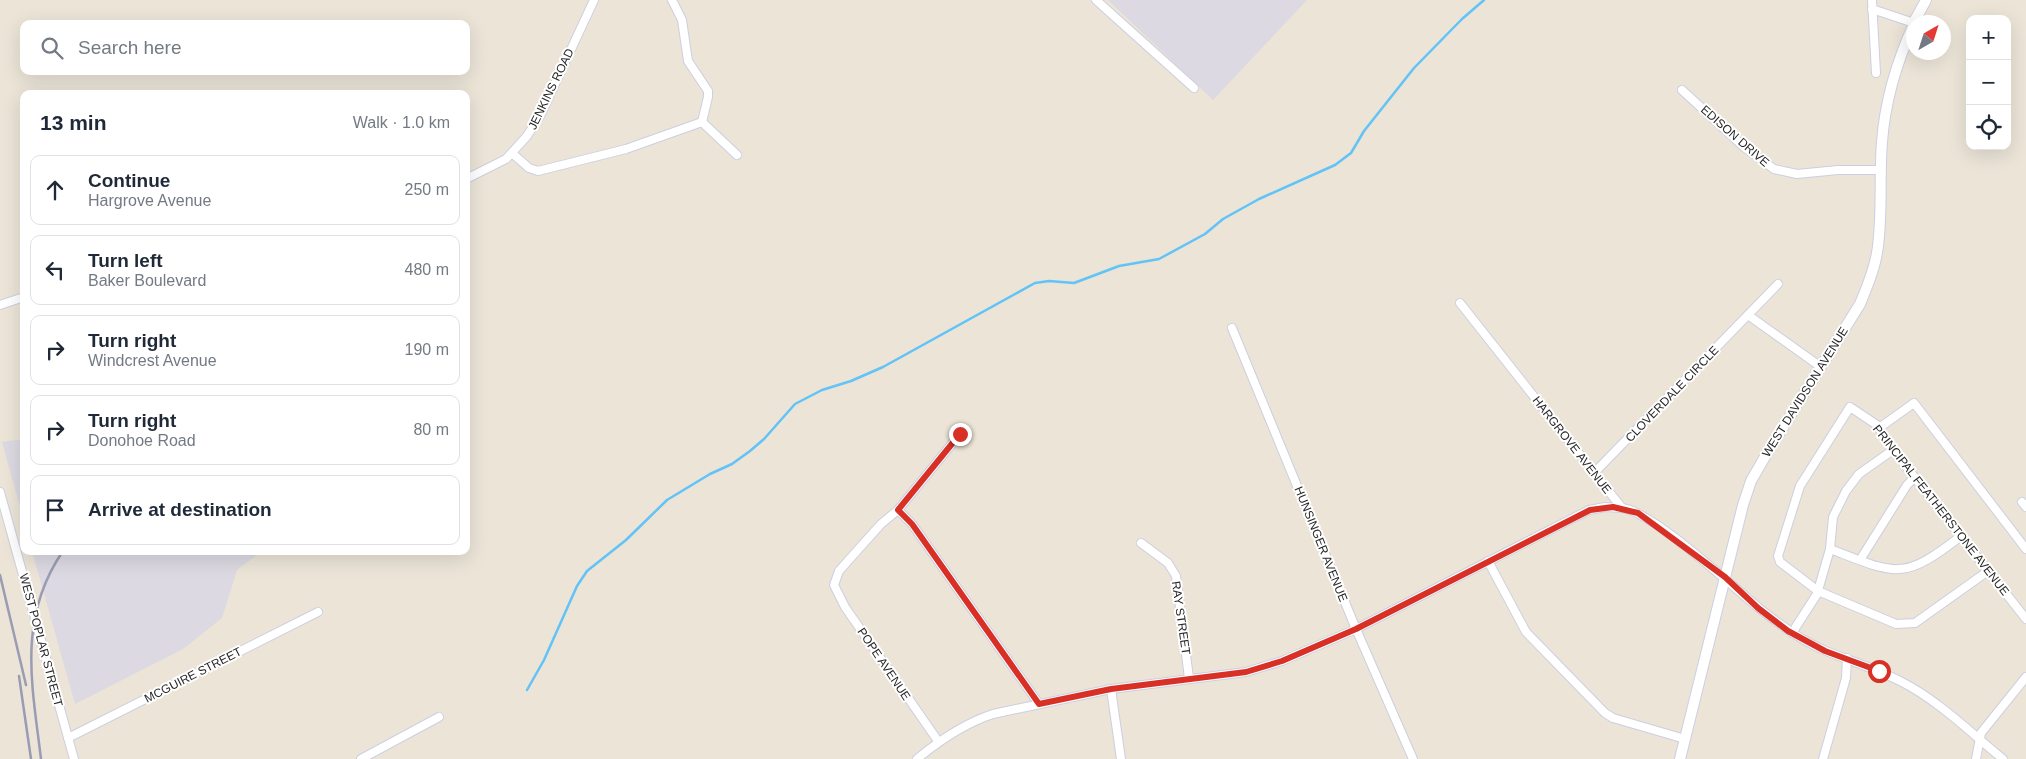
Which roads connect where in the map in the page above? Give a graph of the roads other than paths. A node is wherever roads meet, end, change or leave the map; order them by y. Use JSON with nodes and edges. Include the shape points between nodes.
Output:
{"nodes":[{"id":1,"x":594,"y":0,"type":"edge"},
{"id":2,"x":672,"y":0,"type":"edge"},
{"id":3,"x":1096,"y":0,"type":"edge"},
{"id":4,"x":1872,"y":0,"type":"edge"},
{"id":5,"x":1926,"y":0,"type":"edge"},
{"id":6,"x":1872,"y":9,"type":"junction"},
{"id":7,"x":1918,"y":15,"type":"edge"},
{"id":8,"x":1906,"y":20,"type":"edge"},
{"id":9,"x":1906,"y":43,"type":"edge"},
{"id":10,"x":1876,"y":74,"type":"dead end"},
{"id":11,"x":1194,"y":88,"type":"dead end"},
{"id":12,"x":1682,"y":90,"type":"dead end"},
{"id":13,"x":702,"y":122,"type":"junction"},
{"id":14,"x":513,"y":154,"type":"junction"},
{"id":15,"x":737,"y":155,"type":"dead end"},
{"id":16,"x":1880,"y":170,"type":"junction"},
{"id":17,"x":470,"y":177,"type":"edge"},
{"id":18,"x":1778,"y":284,"type":"dead end"},
{"id":19,"x":20,"y":299,"type":"edge"},
{"id":20,"x":1460,"y":303,"type":"dead end"},
{"id":21,"x":0,"y":305,"type":"edge"},
{"id":22,"x":1748,"y":315,"type":"junction"},
{"id":23,"x":1232,"y":328,"type":"dead end"},
{"id":24,"x":1821,"y":367,"type":"junction"},
{"id":25,"x":1879,"y":428,"type":"junction"},
{"id":26,"x":960,"y":434,"type":"dead end"},
{"id":27,"x":1893,"y":450,"type":"junction"},
{"id":28,"x":1595,"y":472,"type":"junction"},
{"id":29,"x":1914,"y":478,"type":"junction"},
{"id":30,"x":0,"y":492,"type":"edge"},
{"id":31,"x":1622,"y":508,"type":"junction"},
{"id":32,"x":898,"y":510,"type":"junction"},
{"id":33,"x":1961,"y":536,"type":"junction"},
{"id":34,"x":1141,"y":543,"type":"dead end"},
{"id":35,"x":1830,"y":549,"type":"junction"},
{"id":36,"x":2026,"y":549,"type":"edge"},
{"id":37,"x":1860,"y":560,"type":"junction"},
{"id":38,"x":1488,"y":561,"type":"junction"},
{"id":39,"x":1988,"y":571,"type":"junction"},
{"id":40,"x":1725,"y":577,"type":"junction"},
{"id":41,"x":1818,"y":591,"type":"junction"},
{"id":42,"x":318,"y":612,"type":"dead end"},
{"id":43,"x":2026,"y":619,"type":"edge"},
{"id":44,"x":1356,"y":629,"type":"junction"},
{"id":45,"x":1792,"y":633,"type":"junction"},
{"id":46,"x":1847,"y":658,"type":"junction"},
{"id":47,"x":2026,"y":677,"type":"edge"},
{"id":48,"x":1189,"y":678,"type":"junction"},
{"id":49,"x":1111,"y":689,"type":"junction"},
{"id":50,"x":1039,"y":704,"type":"junction"},
{"id":51,"x":439,"y":717,"type":"dead end"},
{"id":52,"x":68,"y":738,"type":"junction"},
{"id":53,"x":1684,"y":740,"type":"junction"},
{"id":54,"x":938,"y":741,"type":"junction"},
{"id":55,"x":1981,"y":741,"type":"junction"},
{"id":56,"x":74,"y":759,"type":"edge"},
{"id":57,"x":361,"y":759,"type":"edge"},
{"id":58,"x":917,"y":759,"type":"edge"},
{"id":59,"x":1121,"y":759,"type":"edge"},
{"id":60,"x":1413,"y":759,"type":"edge"},
{"id":61,"x":1680,"y":759,"type":"edge"},
{"id":62,"x":1823,"y":759,"type":"edge"},
{"id":63,"x":1976,"y":759,"type":"edge"},
{"id":64,"x":2003,"y":759,"type":"edge"}],
"edges":[{"from":1,"to":14,"type":"street","name":"JENKINS ROAD","via":[[541,114]]},
{"from":2,"to":13,"type":"street","via":[[682,20],[688,61],[708,91]]},
{"from":3,"to":11,"type":"street"},
{"from":4,"to":6,"type":"street"},
{"from":5,"to":7,"type":"street","name":"WEST DAVIDSON AVENUE"},
{"from":6,"to":8,"type":"street"},
{"from":6,"to":10,"type":"street"},
{"from":9,"to":16,"type":"street","name":"WEST DAVIDSON AVENUE","via":[[1885,114]]},
{"from":12,"to":16,"type":"street","name":"EDISON DRIVE","via":[[1744,147],[1774,169],[1797,174]]},
{"from":13,"to":14,"type":"street","via":[[626,149],[538,171],[529,168]]},
{"from":13,"to":15,"type":"street"},
{"from":14,"to":17,"type":"street","name":"JENKINS ROAD"},
{"from":16,"to":24,"type":"street","name":"WEST DAVIDSON AVENUE","via":[[1879,239],[1870,280],[1860,304]]},
{"from":18,"to":22,"type":"street","name":"CLOVERDALE CIRCLE"},
{"from":19,"to":21,"type":"street"},
{"from":20,"to":28,"type":"street","name":"HARGROVE AVENUE"},
{"from":22,"to":24,"type":"street"},
{"from":22,"to":28,"type":"street","name":"CLOVERDALE CIRCLE"},
{"from":23,"to":44,"type":"street","name":"HUNSINGER AVENUE"},
{"from":24,"to":40,"type":"street","name":"WEST DAVIDSON AVENUE","via":[[1752,481]]},
{"from":25,"to":27,"type":"street","name":"PRINCIPAL FEATHERSTONE AVENUE"},
{"from":25,"to":36,"type":"street","via":[[1914,403]]},
{"from":25,"to":41,"type":"street","name":"PRINCIPAL FEATHERSTONE AVENUE","via":[[1850,407],[1800,486],[1778,556],[1780,562]]},
{"from":26,"to":32,"type":"street"},
{"from":27,"to":29,"type":"street","name":"PRINCIPAL FEATHERSTONE AVENUE"},
{"from":27,"to":35,"type":"street","via":[[1858,474],[1846,491],[1833,517]]},
{"from":28,"to":31,"type":"street","name":"HARGROVE AVENUE"},
{"from":29,"to":33,"type":"street","name":"PRINCIPAL FEATHERSTONE AVENUE"},
{"from":29,"to":37,"type":"street"},
{"from":30,"to":52,"type":"street","name":"WEST POPLAR STREET"},
{"from":31,"to":38,"type":"street","via":[[1590,510]]},
{"from":31,"to":40,"type":"street","name":"HARGROVE AVENUE","via":[[1638,513]]},
{"from":32,"to":50,"type":"street","via":[[912,524]]},
{"from":32,"to":54,"type":"street","name":"POPE AVENUE","via":[[839,571],[834,585],[845,607]]},
{"from":33,"to":37,"type":"street","via":[[1920,565],[1885,570]]},
{"from":33,"to":39,"type":"street","name":"PRINCIPAL FEATHERSTONE AVENUE"},
{"from":34,"to":48,"type":"street","name":"RAY STREET","via":[[1168,562],[1176,576]]},
{"from":35,"to":37,"type":"street"},
{"from":35,"to":41,"type":"street"},
{"from":38,"to":44,"type":"street"},
{"from":38,"to":53,"type":"street","via":[[1526,632],[1605,712],[1613,718]]},
{"from":39,"to":41,"type":"street","via":[[1914,623],[1896,624]]},
{"from":39,"to":43,"type":"street","name":"PRINCIPAL FEATHERSTONE AVENUE"},
{"from":40,"to":45,"type":"street","name":"HARGROVE AVENUE","via":[[1758,608]]},
{"from":40,"to":53,"type":"street","name":"WEST DAVIDSON AVENUE"},
{"from":41,"to":45,"type":"street"},
{"from":42,"to":52,"type":"street","name":"MCGUIRE STREET"},
{"from":44,"to":48,"type":"street","via":[[1306,652],[1246,672]]},
{"from":44,"to":60,"type":"street","name":"HUNSINGER AVENUE"},
{"from":45,"to":46,"type":"street","name":"HARGROVE AVENUE","via":[[1825,651]]},
{"from":46,"to":55,"type":"street","name":"HARGROVE AVENUE","via":[[1902,682],[1925,696]]},
{"from":46,"to":62,"type":"street","via":[[1846,678]]},
{"from":47,"to":55,"type":"street","via":[[1981,733]]},
{"from":48,"to":49,"type":"street"},
{"from":49,"to":50,"type":"street"},
{"from":49,"to":59,"type":"street"},
{"from":50,"to":54,"type":"street","via":[[978,719]]},
{"from":51,"to":57,"type":"street"},
{"from":52,"to":56,"type":"street","name":"WEST POPLAR STREET"},
{"from":53,"to":61,"type":"street","name":"WEST DAVIDSON AVENUE"},
{"from":54,"to":58,"type":"street"},
{"from":55,"to":63,"type":"street"},
{"from":55,"to":64,"type":"street","name":"HARGROVE AVENUE"}]}
